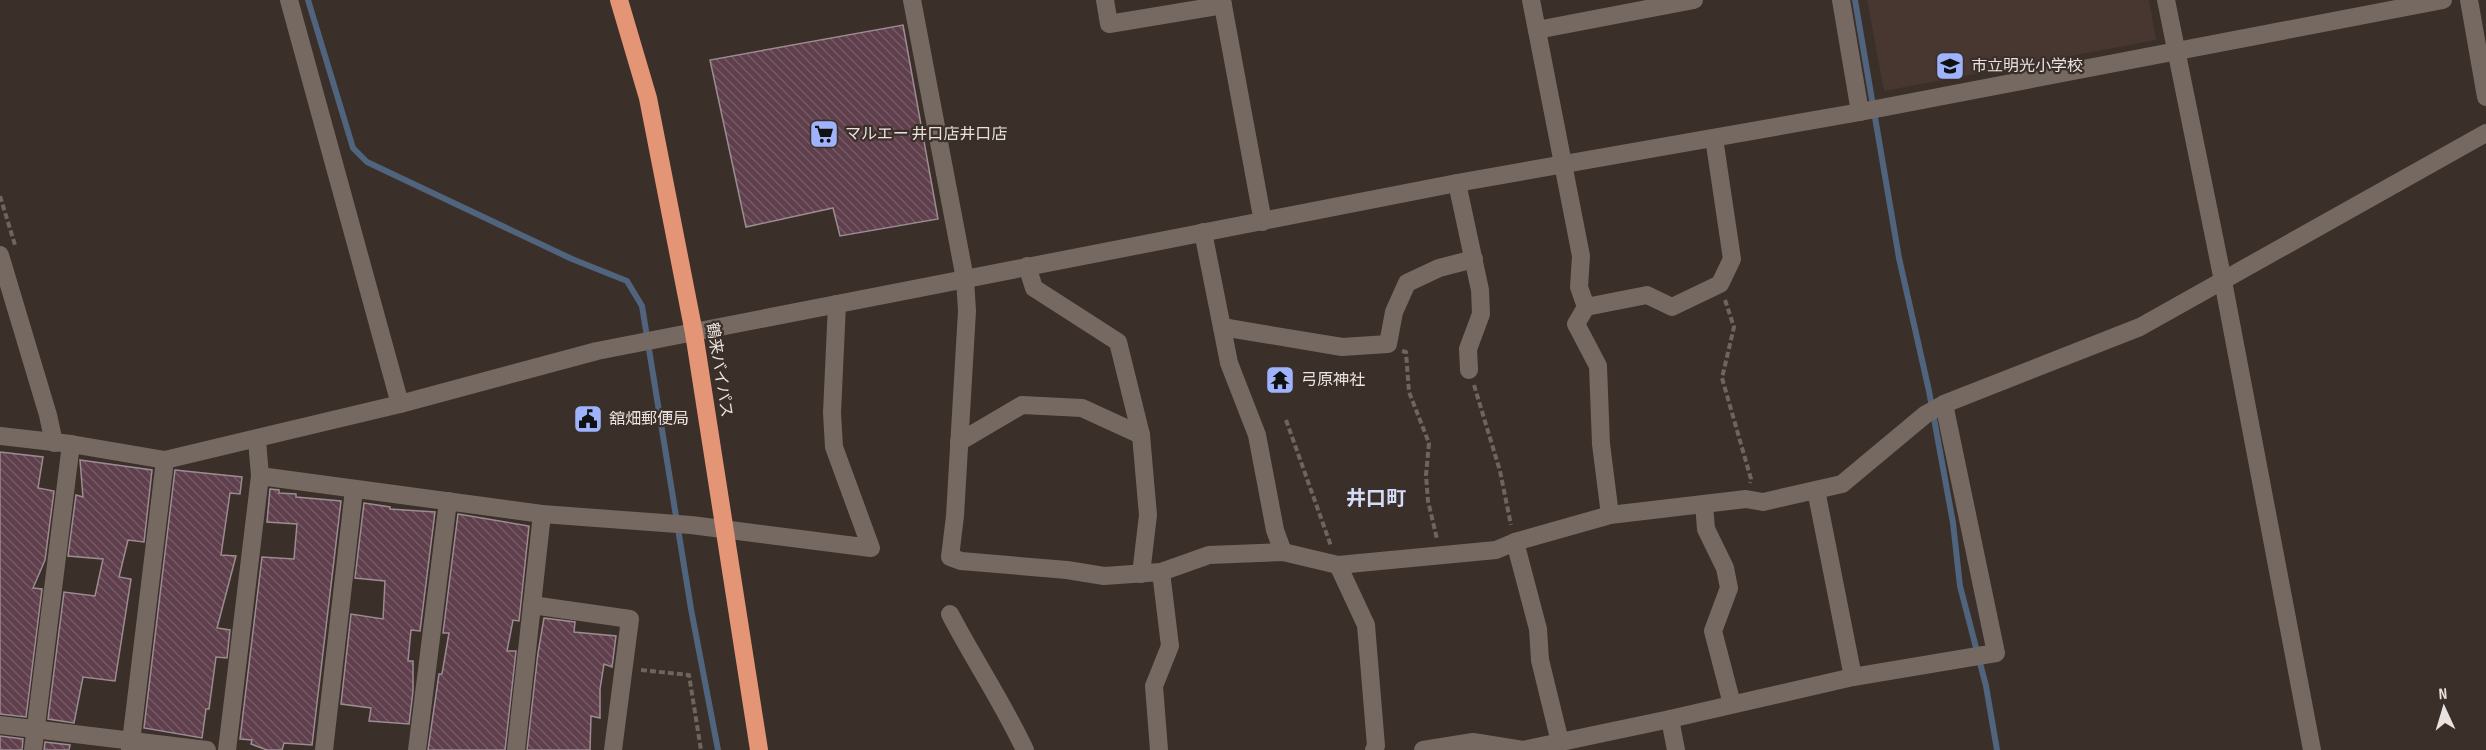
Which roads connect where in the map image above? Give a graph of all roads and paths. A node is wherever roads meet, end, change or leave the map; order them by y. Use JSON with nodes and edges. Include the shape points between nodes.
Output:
{"nodes":[{"id":1,"x":289,"y":0,"type":"edge"},
{"id":2,"x":619,"y":0,"type":"edge"},
{"id":3,"x":912,"y":0,"type":"edge"},
{"id":4,"x":1105,"y":0,"type":"edge"},
{"id":5,"x":1532,"y":0,"type":"edge"},
{"id":6,"x":1694,"y":0,"type":"edge"},
{"id":7,"x":1841,"y":0,"type":"edge"},
{"id":8,"x":2166,"y":0,"type":"edge"},
{"id":9,"x":2443,"y":0,"type":"edge"},
{"id":10,"x":2469,"y":0,"type":"edge"},
{"id":11,"x":1222,"y":2,"type":"edge"},
{"id":12,"x":2408,"y":3,"type":"edge"},
{"id":13,"x":2350,"y":8,"type":"edge"},
{"id":14,"x":1537,"y":30,"type":"junction"},
{"id":15,"x":2176,"y":51,"type":"junction"},
{"id":16,"x":2486,"y":97,"type":"edge"},
{"id":17,"x":1869,"y":110,"type":"junction"},
{"id":18,"x":2486,"y":133,"type":"edge"},
{"id":19,"x":1714,"y":138,"type":"junction"},
{"id":20,"x":1565,"y":165,"type":"junction"},
{"id":21,"x":1457,"y":183,"type":"junction"},
{"id":22,"x":1263,"y":222,"type":"junction"},
{"id":23,"x":1203,"y":232,"type":"junction"},
{"id":24,"x":0,"y":255,"type":"edge"},
{"id":25,"x":1474,"y":259,"type":"junction"},
{"id":26,"x":1027,"y":266,"type":"junction"},
{"id":27,"x":965,"y":279,"type":"junction"},
{"id":28,"x":2223,"y":281,"type":"junction"},
{"id":29,"x":1720,"y":284,"type":"junction"},
{"id":30,"x":837,"y":304,"type":"junction"},
{"id":31,"x":1586,"y":307,"type":"junction"},
{"id":32,"x":1222,"y":327,"type":"junction"},
{"id":33,"x":694,"y":333,"type":"junction"},
{"id":34,"x":1388,"y":344,"type":"junction"},
{"id":35,"x":1469,"y":370,"type":"joint"},
{"id":36,"x":400,"y":404,"type":"junction"},
{"id":37,"x":1937,"y":408,"type":"junction"},
{"id":38,"x":1286,"y":420,"type":"dead end"},
{"id":39,"x":1141,"y":435,"type":"junction"},
{"id":40,"x":0,"y":436,"type":"edge"},
{"id":41,"x":257,"y":440,"type":"junction"},
{"id":42,"x":959,"y":442,"type":"junction"},
{"id":43,"x":62,"y":444,"type":"junction"},
{"id":44,"x":165,"y":460,"type":"junction"},
{"id":45,"x":260,"y":476,"type":"junction"},
{"id":46,"x":354,"y":490,"type":"junction"},
{"id":47,"x":1816,"y":490,"type":"junction"},
{"id":48,"x":1746,"y":499,"type":"junction"},
{"id":49,"x":448,"y":501,"type":"junction"},
{"id":50,"x":1704,"y":504,"type":"junction"},
{"id":51,"x":542,"y":514,"type":"junction"},
{"id":52,"x":1610,"y":515,"type":"junction"},
{"id":53,"x":724,"y":530,"type":"junction"},
{"id":54,"x":1515,"y":542,"type":"junction"},
{"id":55,"x":1283,"y":552,"type":"junction"},
{"id":56,"x":1438,"y":556,"type":"junction"},
{"id":57,"x":1338,"y":565,"type":"junction"},
{"id":58,"x":1161,"y":572,"type":"junction"},
{"id":59,"x":1141,"y":574,"type":"junction"},
{"id":60,"x":532,"y":605,"type":"junction"},
{"id":61,"x":950,"y":614,"type":"dead end"},
{"id":62,"x":625,"y":668,"type":"junction"},
{"id":63,"x":1852,"y":677,"type":"junction"},
{"id":64,"x":1732,"y":704,"type":"junction"},
{"id":65,"x":1670,"y":719,"type":"junction"},
{"id":66,"x":0,"y":725,"type":"edge"},
{"id":67,"x":35,"y":730,"type":"junction"},
{"id":68,"x":1560,"y":742,"type":"junction"},
{"id":69,"x":130,"y":745,"type":"edge"},
{"id":70,"x":33,"y":750,"type":"edge"},
{"id":71,"x":207,"y":750,"type":"edge"},
{"id":72,"x":227,"y":750,"type":"edge"},
{"id":73,"x":324,"y":750,"type":"edge"},
{"id":74,"x":417,"y":750,"type":"edge"},
{"id":75,"x":516,"y":750,"type":"edge"},
{"id":76,"x":613,"y":750,"type":"edge"},
{"id":77,"x":701,"y":750,"type":"edge"},
{"id":78,"x":759,"y":750,"type":"edge"},
{"id":79,"x":1025,"y":750,"type":"edge"},
{"id":80,"x":1159,"y":750,"type":"edge"},
{"id":81,"x":1374,"y":750,"type":"edge"},
{"id":82,"x":1423,"y":750,"type":"edge"},
{"id":83,"x":1676,"y":750,"type":"edge"},
{"id":84,"x":2312,"y":750,"type":"edge"}],
"edges":[{"from":1,"to":36,"type":"street"},
{"from":2,"to":33,"type":"highway","name":"鶴来バイパス","via":[[648,98]]},
{"from":3,"to":27,"type":"street"},
{"from":4,"to":11,"type":"street","via":[[1109,24]]},
{"from":5,"to":14,"type":"street"},
{"from":6,"to":14,"type":"street"},
{"from":7,"to":17,"type":"street"},
{"from":8,"to":15,"type":"street"},
{"from":9,"to":12,"type":"street"},
{"from":10,"to":16,"type":"street"},
{"from":11,"to":22,"type":"street"},
{"from":12,"to":13,"type":"street"},
{"from":13,"to":15,"type":"street"},
{"from":14,"to":20,"type":"street"},
{"from":15,"to":17,"type":"street"},
{"from":15,"to":28,"type":"street"},
{"from":17,"to":19,"type":"street"},
{"from":18,"to":28,"type":"street"},
{"from":19,"to":20,"type":"street"},
{"from":19,"to":29,"type":"street","via":[[1732,259]]},
{"from":20,"to":21,"type":"street"},
{"from":20,"to":31,"type":"street","via":[[1581,256],[1579,287]]},
{"from":21,"to":22,"type":"street"},
{"from":21,"to":25,"type":"street"},
{"from":22,"to":23,"type":"street"},
{"from":23,"to":26,"type":"street"},
{"from":23,"to":32,"type":"street"},
{"from":24,"to":43,"type":"street","via":[[48,415]]},
{"from":25,"to":34,"type":"street","via":[[1439,268],[1407,283],[1394,312]]},
{"from":25,"to":35,"type":"street","via":[[1481,314],[1468,349]]},
{"from":26,"to":27,"type":"street"},
{"from":26,"to":39,"type":"street","via":[[1034,288],[1118,342]]},
{"from":27,"to":30,"type":"street"},
{"from":27,"to":42,"type":"street","via":[[967,311]]},
{"from":28,"to":37,"type":"street","via":[[2140,327]]},
{"from":28,"to":84,"type":"street"},
{"from":29,"to":31,"type":"street","via":[[1672,307],[1647,295]]},
{"from":29,"to":48,"type":"path","via":[[1734,327],[1722,378],[1751,478]]},
{"from":30,"to":33,"type":"street"},
{"from":30,"to":53,"type":"street","via":[[834,447],[871,548]]},
{"from":31,"to":52,"type":"street","via":[[1576,324],[1598,366],[1601,444]]},
{"from":32,"to":34,"type":"street","via":[[1342,347]]},
{"from":32,"to":55,"type":"street","via":[[1229,363],[1257,435],[1275,530]]},
{"from":33,"to":36,"type":"street","via":[[597,351]]},
{"from":33,"to":53,"type":"highway","name":"鶴来バイパス"},
{"from":34,"to":56,"type":"path","via":[[1406,352],[1409,392],[1429,443],[1428,501],[1437,532]]},
{"from":35,"to":54,"type":"path","via":[[1500,471]]},
{"from":36,"to":41,"type":"street"},
{"from":37,"to":47,"type":"street","via":[[1842,484]]},
{"from":37,"to":63,"type":"street","via":[[1996,653]]},
{"from":38,"to":57,"type":"path"},
{"from":39,"to":42,"type":"street","via":[[1082,408],[1022,405]]},
{"from":39,"to":59,"type":"street","via":[[1148,515]]},
{"from":40,"to":43,"type":"street"},
{"from":41,"to":44,"type":"street"},
{"from":41,"to":45,"type":"street"},
{"from":42,"to":59,"type":"street","via":[[950,557],[1104,576]]},
{"from":43,"to":44,"type":"street"},
{"from":43,"to":67,"type":"street"},
{"from":44,"to":69,"type":"street"},
{"from":45,"to":46,"type":"street"},
{"from":45,"to":72,"type":"street"},
{"from":46,"to":49,"type":"street"},
{"from":46,"to":73,"type":"street"},
{"from":47,"to":48,"type":"street","via":[[1763,502]]},
{"from":47,"to":63,"type":"street"},
{"from":48,"to":50,"type":"street"},
{"from":49,"to":51,"type":"street"},
{"from":49,"to":74,"type":"street"},
{"from":50,"to":52,"type":"street"},
{"from":50,"to":64,"type":"street","via":[[1706,529],[1725,568],[1729,588],[1713,631]]},
{"from":51,"to":53,"type":"street"},
{"from":51,"to":60,"type":"street"},
{"from":52,"to":54,"type":"street"},
{"from":53,"to":78,"type":"highway","name":"鶴来バイパス"},
{"from":54,"to":56,"type":"street","via":[[1496,550]]},
{"from":54,"to":68,"type":"street","via":[[1538,629],[1540,660]]},
{"from":55,"to":57,"type":"street"},
{"from":55,"to":58,"type":"street","via":[[1209,555]]},
{"from":56,"to":57,"type":"street"},
{"from":57,"to":81,"type":"street","via":[[1366,625]]},
{"from":58,"to":59,"type":"street"},
{"from":58,"to":80,"type":"street","via":[[1170,646],[1154,686]]},
{"from":60,"to":62,"type":"street","via":[[630,619]]},
{"from":60,"to":75,"type":"street"},
{"from":61,"to":79,"type":"street"},
{"from":62,"to":76,"type":"street"},
{"from":62,"to":77,"type":"path","via":[[689,675]]},
{"from":63,"to":64,"type":"street"},
{"from":64,"to":65,"type":"street"},
{"from":65,"to":68,"type":"street"},
{"from":65,"to":83,"type":"street"},
{"from":66,"to":67,"type":"street"},
{"from":67,"to":69,"type":"street"},
{"from":67,"to":70,"type":"street"},
{"from":68,"to":82,"type":"street","via":[[1523,750],[1473,742]]},
{"from":69,"to":71,"type":"street"}]}
